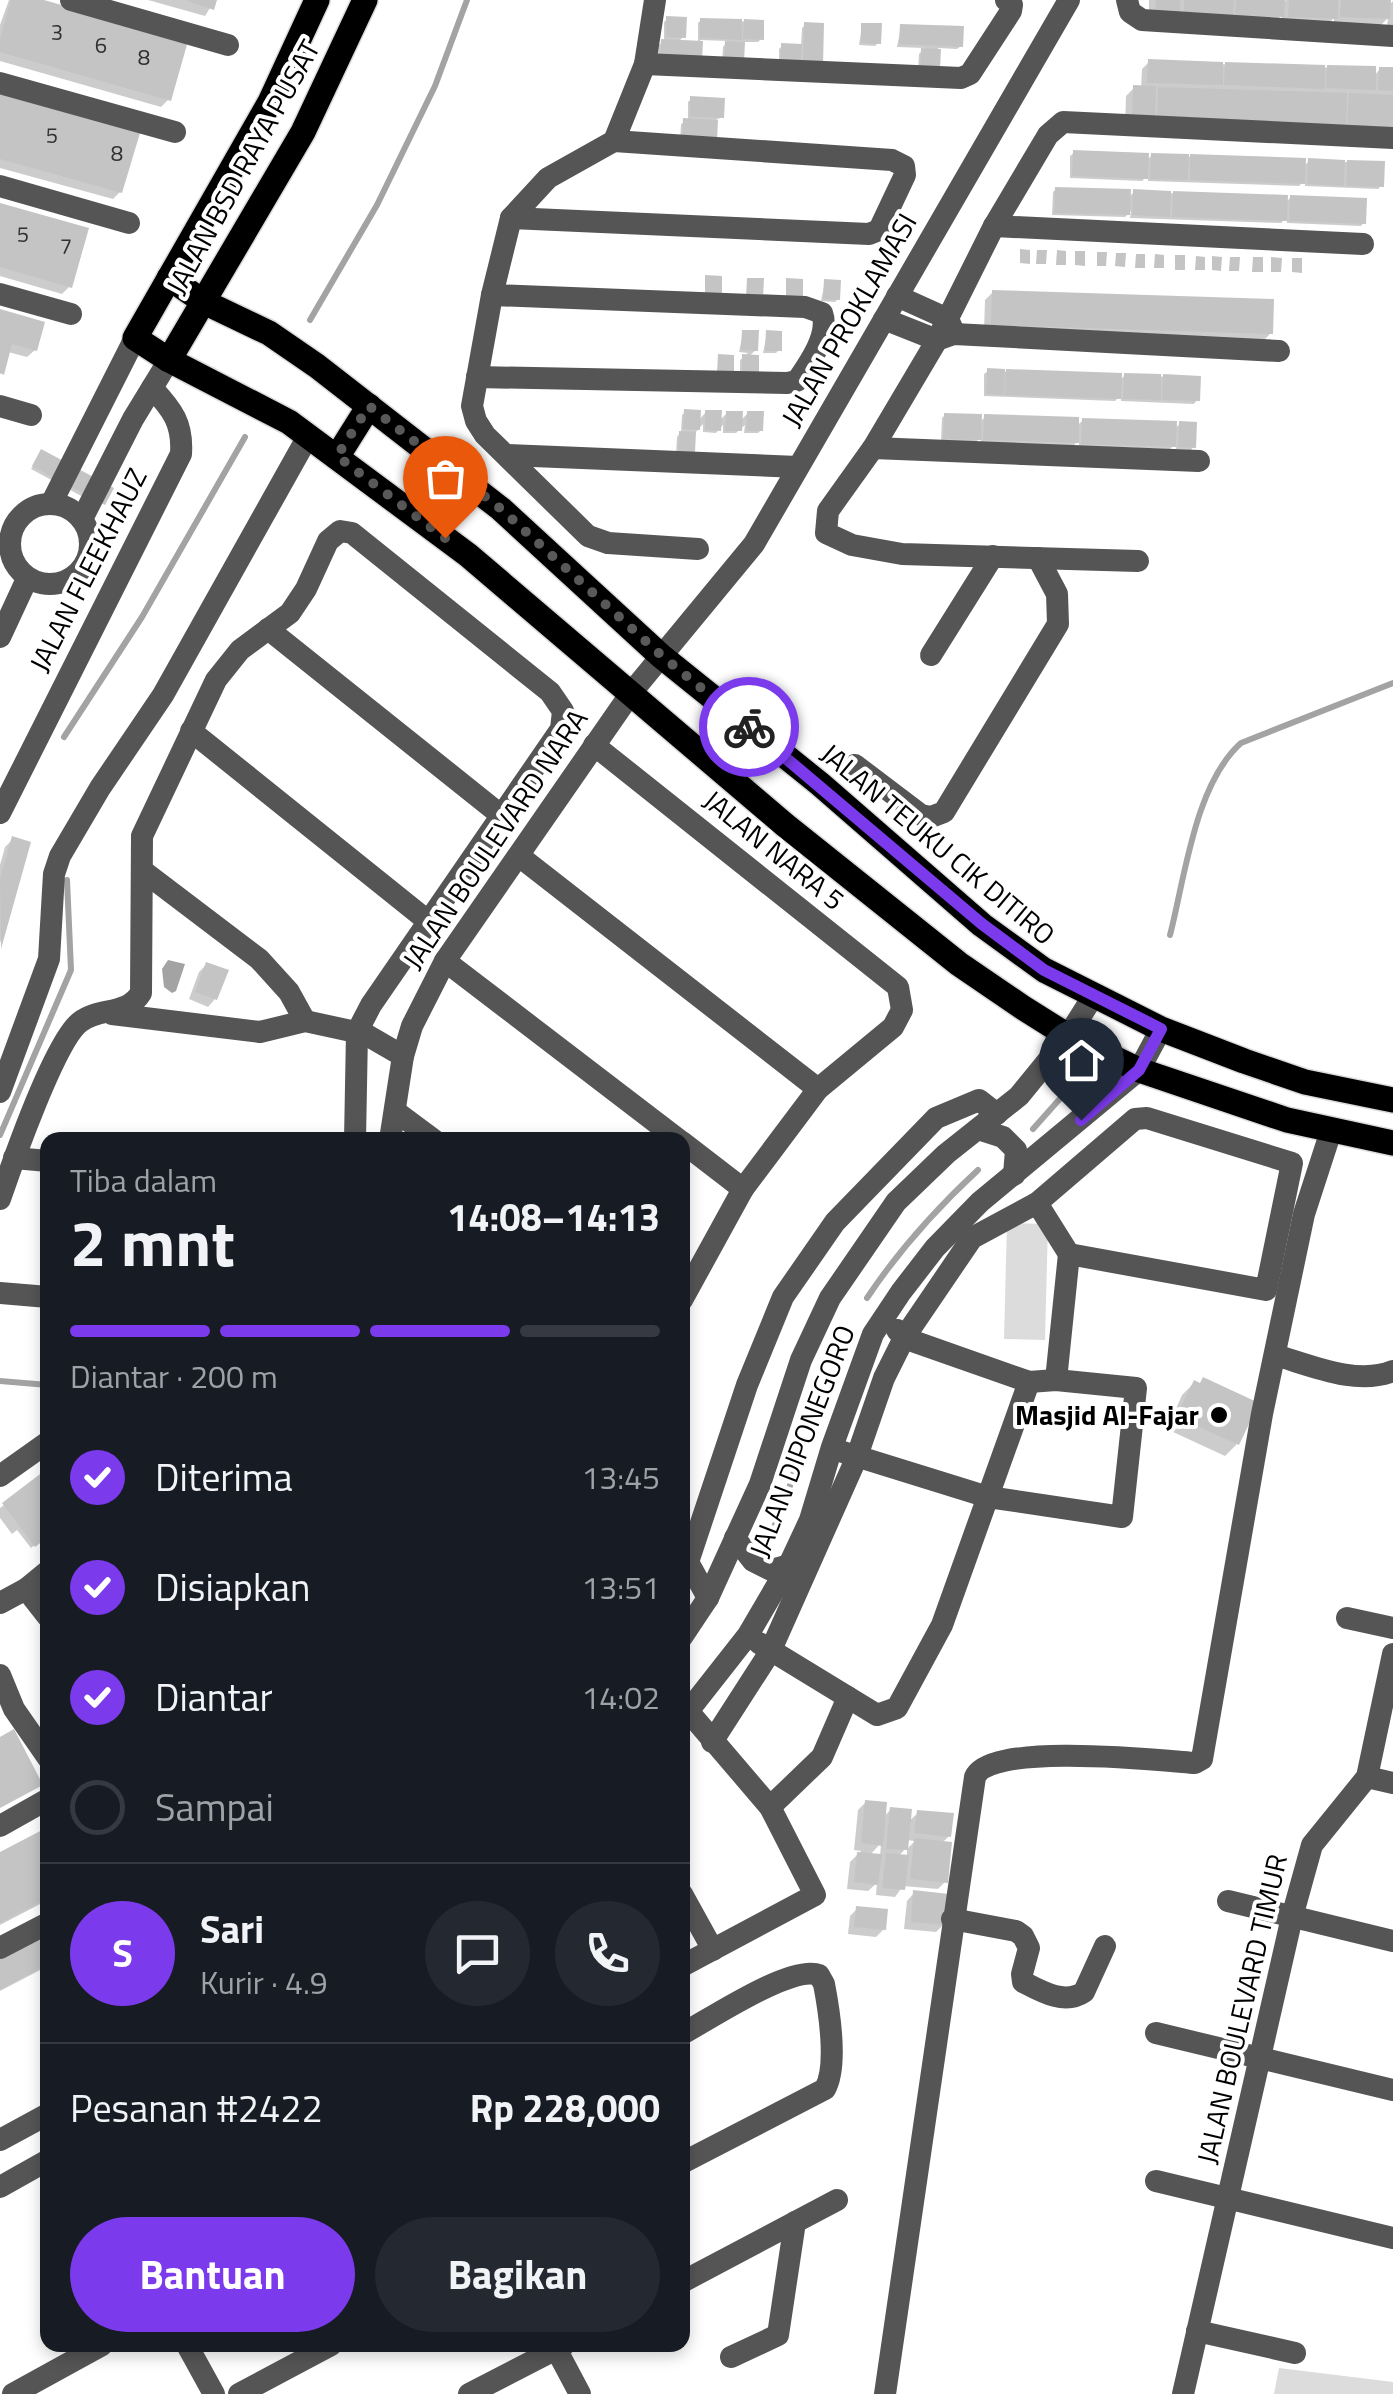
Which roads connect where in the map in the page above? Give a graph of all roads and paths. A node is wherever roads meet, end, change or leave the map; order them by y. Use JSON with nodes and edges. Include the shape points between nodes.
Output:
{"nodes":[{"id":1,"x":71,"y":0,"type":"edge"},
{"id":2,"x":317,"y":0,"type":"edge"},
{"id":3,"x":366,"y":0,"type":"edge"},
{"id":4,"x":655,"y":0,"type":"edge"},
{"id":5,"x":1006,"y":0,"type":"edge"},
{"id":6,"x":1069,"y":0,"type":"edge"},
{"id":7,"x":1126,"y":0,"type":"edge"},
{"id":8,"x":1393,"y":36,"type":"edge"},
{"id":9,"x":228,"y":45,"type":"dead end"},
{"id":10,"x":644,"y":64,"type":"junction"},
{"id":11,"x":0,"y":83,"type":"edge"},
{"id":12,"x":175,"y":132,"type":"dead end"},
{"id":13,"x":1393,"y":138,"type":"edge"},
{"id":14,"x":614,"y":141,"type":"junction"},
{"id":15,"x":0,"y":186,"type":"edge"},
{"id":16,"x":511,"y":218,"type":"junction"},
{"id":17,"x":129,"y":222,"type":"dead end"},
{"id":18,"x":994,"y":226,"type":"junction"},
{"id":19,"x":1362,"y":244,"type":"dead end"},
{"id":20,"x":169,"y":278,"type":"junction"},
{"id":21,"x":0,"y":294,"type":"edge"},
{"id":22,"x":492,"y":295,"type":"junction"},
{"id":23,"x":897,"y":296,"type":"junction"},
{"id":24,"x":204,"y":302,"type":"junction"},
{"id":25,"x":70,"y":314,"type":"dead end"},
{"id":26,"x":884,"y":318,"type":"junction"},
{"id":27,"x":947,"y":331,"type":"junction"},
{"id":28,"x":135,"y":338,"type":"junction"},
{"id":29,"x":1278,"y":351,"type":"dead end"},
{"id":30,"x":169,"y":360,"type":"junction"},
{"id":31,"x":477,"y":376,"type":"junction"},
{"id":32,"x":152,"y":388,"type":"junction"},
{"id":33,"x":102,"y":404,"type":"junction"},
{"id":34,"x":0,"y":406,"type":"edge"},
{"id":35,"x":369,"y":406,"type":"junction"},
{"id":36,"x":30,"y":415,"type":"dead end"},
{"id":37,"x":133,"y":420,"type":"junction"},
{"id":38,"x":307,"y":438,"type":"junction"},
{"id":39,"x":873,"y":448,"type":"junction"},
{"id":40,"x":508,"y":454,"type":"junction"},
{"id":41,"x":337,"y":456,"type":"junction"},
{"id":42,"x":1199,"y":462,"type":"dead end"},
{"id":43,"x":798,"y":467,"type":"junction"},
{"id":44,"x":51,"y":504,"type":"junction"},
{"id":45,"x":82,"y":519,"type":"junction"},
{"id":46,"x":6,"y":527,"type":"edge"},
{"id":47,"x":698,"y":548,"type":"dead end"},
{"id":48,"x":993,"y":556,"type":"junction"},
{"id":49,"x":1038,"y":558,"type":"junction"},
{"id":50,"x":1138,"y":562,"type":"dead end"},
{"id":51,"x":27,"y":578,"type":"junction"},
{"id":52,"x":268,"y":629,"type":"junction"},
{"id":53,"x":0,"y":637,"type":"edge"},
{"id":54,"x":930,"y":655,"type":"dead end"},
{"id":55,"x":662,"y":656,"type":"junction"},
{"id":56,"x":631,"y":693,"type":"junction"},
{"id":57,"x":191,"y":731,"type":"junction"},
{"id":58,"x":594,"y":745,"type":"junction"},
{"id":59,"x":855,"y":765,"type":"dead end"},
{"id":60,"x":0,"y":812,"type":"edge"},
{"id":61,"x":502,"y":816,"type":"junction"},
{"id":62,"x":520,"y":856,"type":"junction"},
{"id":63,"x":143,"y":872,"type":"junction"},
{"id":64,"x":428,"y":922,"type":"junction"},
{"id":65,"x":445,"y":961,"type":"junction"},
{"id":66,"x":1094,"y":995,"type":"junction"},
{"id":67,"x":108,"y":1014,"type":"junction"},
{"id":68,"x":305,"y":1021,"type":"junction"},
{"id":69,"x":412,"y":1026,"type":"junction"},
{"id":70,"x":1161,"y":1029,"type":"junction"},
{"id":71,"x":361,"y":1033,"type":"junction"},
{"id":72,"x":1068,"y":1036,"type":"junction"},
{"id":73,"x":403,"y":1056,"type":"junction"},
{"id":74,"x":1139,"y":1070,"type":"junction"},
{"id":75,"x":818,"y":1089,"type":"junction"},
{"id":76,"x":0,"y":1092,"type":"edge"},
{"id":77,"x":1393,"y":1100,"type":"edge"},
{"id":78,"x":394,"y":1111,"type":"junction"},
{"id":79,"x":996,"y":1114,"type":"junction"},
{"id":80,"x":978,"y":1129,"type":"junction"},
{"id":81,"x":1331,"y":1131,"type":"junction"},
{"id":82,"x":355,"y":1132,"type":"edge"},
{"id":83,"x":391,"y":1132,"type":"edge"},
{"id":84,"x":423,"y":1132,"type":"edge"},
{"id":85,"x":669,"y":1132,"type":"edge"},
{"id":86,"x":1393,"y":1143,"type":"edge"},
{"id":87,"x":690,"y":1148,"type":"edge"},
{"id":88,"x":14,"y":1158,"type":"junction"},
{"id":89,"x":40,"y":1160,"type":"edge"},
{"id":90,"x":1014,"y":1175,"type":"junction"},
{"id":91,"x":743,"y":1189,"type":"junction"},
{"id":92,"x":0,"y":1199,"type":"edge"},
{"id":93,"x":1037,"y":1203,"type":"junction"},
{"id":94,"x":1069,"y":1254,"type":"junction"},
{"id":95,"x":690,"y":1285,"type":"edge"},
{"id":96,"x":0,"y":1293,"type":"edge"},
{"id":97,"x":40,"y":1296,"type":"edge"},
{"id":98,"x":886,"y":1315,"type":"junction"},
{"id":99,"x":904,"y":1338,"type":"junction"},
{"id":100,"x":1274,"y":1355,"type":"junction"},
{"id":101,"x":1393,"y":1371,"type":"edge"},
{"id":102,"x":1056,"y":1380,"type":"junction"},
{"id":103,"x":1029,"y":1382,"type":"junction"},
{"id":104,"x":832,"y":1447,"type":"junction"},
{"id":105,"x":40,"y":1448,"type":"edge"},
{"id":106,"x":856,"y":1459,"type":"junction"},
{"id":107,"x":0,"y":1476,"type":"edge"},
{"id":108,"x":988,"y":1497,"type":"junction"},
{"id":109,"x":735,"y":1538,"type":"junction"},
{"id":110,"x":690,"y":1556,"type":"edge"},
{"id":111,"x":789,"y":1565,"type":"junction"},
{"id":112,"x":690,"y":1566,"type":"edge"},
{"id":113,"x":40,"y":1578,"type":"edge"},
{"id":114,"x":26,"y":1589,"type":"junction"},
{"id":115,"x":708,"y":1598,"type":"junction"},
{"id":116,"x":0,"y":1602,"type":"edge"},
{"id":117,"x":40,"y":1607,"type":"edge"},
{"id":118,"x":1347,"y":1618,"type":"dead end"},
{"id":119,"x":690,"y":1625,"type":"edge"},
{"id":120,"x":1393,"y":1628,"type":"edge"},
{"id":121,"x":748,"y":1635,"type":"junction"},
{"id":122,"x":770,"y":1652,"type":"junction"},
{"id":123,"x":1393,"y":1654,"type":"edge"},
{"id":124,"x":0,"y":1675,"type":"edge"},
{"id":125,"x":848,"y":1697,"type":"junction"},
{"id":126,"x":690,"y":1706,"type":"edge"},
{"id":127,"x":7,"y":1713,"type":"edge"},
{"id":128,"x":690,"y":1718,"type":"edge"},
{"id":129,"x":712,"y":1742,"type":"junction"},
{"id":130,"x":40,"y":1749,"type":"edge"},
{"id":131,"x":1367,"y":1777,"type":"junction"},
{"id":132,"x":1393,"y":1783,"type":"edge"},
{"id":133,"x":40,"y":1804,"type":"edge"},
{"id":134,"x":770,"y":1807,"type":"junction"},
{"id":135,"x":0,"y":1826,"type":"edge"},
{"id":136,"x":1228,"y":1901,"type":"dead end"},
{"id":137,"x":690,"y":1908,"type":"edge"},
{"id":138,"x":1292,"y":1916,"type":"junction"},
{"id":139,"x":952,"y":1919,"type":"junction"},
{"id":140,"x":40,"y":1926,"type":"edge"},
{"id":141,"x":1393,"y":1941,"type":"edge"},
{"id":142,"x":1105,"y":1946,"type":"dead end"},
{"id":143,"x":0,"y":1948,"type":"edge"},
{"id":144,"x":713,"y":1950,"type":"junction"},
{"id":145,"x":690,"y":1962,"type":"edge"},
{"id":146,"x":690,"y":2030,"type":"edge"},
{"id":147,"x":1156,"y":2034,"type":"dead end"},
{"id":148,"x":1260,"y":2058,"type":"junction"},
{"id":149,"x":1393,"y":2090,"type":"edge"},
{"id":150,"x":40,"y":2118,"type":"edge"},
{"id":151,"x":0,"y":2140,"type":"edge"},
{"id":152,"x":690,"y":2159,"type":"edge"},
{"id":153,"x":40,"y":2164,"type":"edge"},
{"id":154,"x":1156,"y":2182,"type":"dead end"},
{"id":155,"x":0,"y":2186,"type":"edge"},
{"id":156,"x":1228,"y":2199,"type":"junction"},
{"id":157,"x":837,"y":2200,"type":"dead end"},
{"id":158,"x":794,"y":2222,"type":"junction"},
{"id":159,"x":1393,"y":2238,"type":"edge"},
{"id":160,"x":690,"y":2278,"type":"edge"},
{"id":161,"x":1197,"y":2330,"type":"junction"},
{"id":162,"x":89,"y":2352,"type":"edge"},
{"id":163,"x":191,"y":2352,"type":"edge"},
{"id":164,"x":319,"y":2352,"type":"edge"},
{"id":165,"x":547,"y":2352,"type":"edge"},
{"id":166,"x":561,"y":2352,"type":"edge"},
{"id":167,"x":1295,"y":2353,"type":"dead end"},
{"id":168,"x":732,"y":2357,"type":"dead end"},
{"id":169,"x":893,"y":2393,"type":"edge"},
{"id":170,"x":12,"y":2394,"type":"edge"},
{"id":171,"x":214,"y":2394,"type":"edge"},
{"id":172,"x":238,"y":2394,"type":"edge"},
{"id":173,"x":469,"y":2394,"type":"edge"},
{"id":174,"x":580,"y":2394,"type":"edge"},
{"id":175,"x":1183,"y":2394,"type":"edge"}],
"edges":[{"from":1,"to":9,"type":"street"},
{"from":2,"to":20,"type":"main road","name":"JALAN BSD RAYA PUSAT","via":[[270,102]]},
{"from":3,"to":24,"type":"main road","name":"JALAN BSD RAYA PUSAT","via":[[304,132]]},
{"from":4,"to":10,"type":"street"},
{"from":5,"to":10,"type":"street","via":[[1011,12],[970,74],[960,78]]},
{"from":6,"to":23,"type":"street","name":"JALAN PROKLAMASI"},
{"from":7,"to":8,"type":"street","via":[[1142,20]]},
{"from":10,"to":14,"type":"street"},
{"from":11,"to":12,"type":"street"},
{"from":13,"to":18,"type":"street","via":[[1063,122],[1048,135]]},
{"from":14,"to":16,"type":"street","via":[[548,178]]},
{"from":14,"to":16,"type":"street","via":[[892,160],[904,166],[905,175],[879,230],[869,234]]},
{"from":15,"to":17,"type":"street"},
{"from":16,"to":22,"type":"street"},
{"from":18,"to":19,"type":"street"},
{"from":18,"to":27,"type":"street"},
{"from":20,"to":24,"type":"main road","name":"JALAN TEUKU CIK DITIRO"},
{"from":20,"to":28,"type":"main road","name":"JALAN BSD RAYA PUSAT"},
{"from":21,"to":25,"type":"street"},
{"from":22,"to":31,"type":"street"},
{"from":22,"to":31,"type":"street","via":[[805,307],[826,322],[797,380]]},
{"from":23,"to":26,"type":"street","name":"JALAN PROKLAMASI"},
{"from":23,"to":27,"type":"street"},
{"from":24,"to":30,"type":"main road","name":"JALAN BSD RAYA PUSAT"},
{"from":24,"to":35,"type":"main road","name":"JALAN TEUKU CIK DITIRO","via":[[268,333]]},
{"from":26,"to":27,"type":"street"},
{"from":26,"to":43,"type":"street","name":"JALAN PROKLAMASI"},
{"from":27,"to":29,"type":"street"},
{"from":27,"to":39,"type":"street"},
{"from":28,"to":30,"type":"main road"},
{"from":28,"to":33,"type":"street"},
{"from":30,"to":32,"type":"street"},
{"from":30,"to":38,"type":"main road","via":[[289,422]]},
{"from":31,"to":40,"type":"street","via":[[476,421]]},
{"from":32,"to":37,"type":"street"},
{"from":32,"to":60,"type":"street","name":"JALAN FLEEKHAUZ","via":[[182,430],[180,454]]},
{"from":33,"to":37,"type":"street"},
{"from":33,"to":44,"type":"street"},
{"from":34,"to":36,"type":"street"},
{"from":35,"to":41,"type":"main road"},
{"from":35,"to":55,"type":"main road","name":"JALAN TEUKU CIK DITIRO","via":[[501,509]]},
{"from":37,"to":45,"type":"street"},
{"from":38,"to":41,"type":"main road"},
{"from":38,"to":76,"type":"street","via":[[163,695],[60,856],[49,960]]},
{"from":39,"to":42,"type":"street"},
{"from":39,"to":48,"type":"street","via":[[828,510],[826,533],[902,554]]},
{"from":40,"to":43,"type":"street"},
{"from":40,"to":47,"type":"street","via":[[588,536]]},
{"from":41,"to":56,"type":"main road","via":[[468,555]]},
{"from":43,"to":55,"type":"street","name":"JALAN PROKLAMASI","via":[[754,544]]},
{"from":44,"to":45,"type":"street"},
{"from":44,"to":46,"type":"street","via":[[34,507]]},
{"from":45,"to":51,"type":"street","via":[[90,542],[84,566],[64,582]]},
{"from":46,"to":51,"type":"street","via":[[12,557]]},
{"from":48,"to":49,"type":"street"},
{"from":48,"to":54,"type":"street"},
{"from":49,"to":50,"type":"street"},
{"from":49,"to":59,"type":"street","via":[[1058,594],[1054,636],[944,812],[921,815]]},
{"from":51,"to":53,"type":"street"},
{"from":52,"to":57,"type":"street","via":[[216,680]]},
{"from":52,"to":61,"type":"street"},
{"from":52,"to":61,"type":"street","via":[[290,613],[328,542],[340,531],[352,533],[550,692],[564,711],[562,728]]},
{"from":55,"to":56,"type":"street","name":"JALAN PROKLAMASI"},
{"from":55,"to":66,"type":"main road","name":"JALAN TEUKU CIK DITIRO","via":[[982,924],[1044,970]]},
{"from":56,"to":58,"type":"street","name":"JALAN BOULEVARD NARA"},
{"from":56,"to":72,"type":"main road","via":[[959,964]]},
{"from":57,"to":63,"type":"street","via":[[142,836]]},
{"from":57,"to":64,"type":"street"},
{"from":58,"to":62,"type":"street","name":"JALAN BOULEVARD NARA"},
{"from":58,"to":75,"type":"street","name":"JALAN NARA 5","via":[[898,987],[902,1010],[894,1027]]},
{"from":61,"to":64,"type":"street"},
{"from":62,"to":65,"type":"street","name":"JALAN BOULEVARD NARA"},
{"from":62,"to":75,"type":"street"},
{"from":63,"to":67,"type":"street","via":[[142,993]]},
{"from":63,"to":68,"type":"street","via":[[268,966]]},
{"from":64,"to":71,"type":"street"},
{"from":65,"to":69,"type":"street","name":"JALAN BOULEVARD NARA"},
{"from":65,"to":85,"type":"street"},
{"from":66,"to":70,"type":"main road","name":"JALAN TEUKU CIK DITIRO"},
{"from":66,"to":72,"type":"street","name":"JALAN DIPONEGORO"},
{"from":67,"to":68,"type":"street","via":[[260,1032]]},
{"from":67,"to":88,"type":"street","via":[[88,1017],[70,1031]]},
{"from":68,"to":71,"type":"street"},
{"from":69,"to":71,"type":"street"},
{"from":69,"to":73,"type":"street","name":"JALAN BOULEVARD NARA"},
{"from":70,"to":74,"type":"street","name":"JALAN DIPONEGORO"},
{"from":70,"to":77,"type":"main road","name":"JALAN TEUKU CIK DITIRO","via":[[1305,1082]]},
{"from":71,"to":73,"type":"street"},
{"from":71,"to":82,"type":"street"},
{"from":72,"to":74,"type":"main road"},
{"from":72,"to":79,"type":"street","name":"JALAN DIPONEGORO"},
{"from":73,"to":78,"type":"street","name":"JALAN BOULEVARD NARA"},
{"from":74,"to":81,"type":"main road"},
{"from":74,"to":90,"type":"street","name":"JALAN DIPONEGORO"},
{"from":75,"to":91,"type":"street"},
{"from":78,"to":83,"type":"street","name":"JALAN BOULEVARD NARA"},
{"from":78,"to":84,"type":"street"},
{"from":79,"to":80,"type":"street","name":"JALAN DIPONEGORO"},
{"from":79,"to":110,"type":"street","via":[[979,1100],[936,1118],[834,1222],[783,1297]]},
{"from":80,"to":90,"type":"street","via":[[1003,1137],[1016,1150]]},
{"from":80,"to":109,"type":"street","name":"JALAN DIPONEGORO","via":[[896,1202],[830,1298]]},
{"from":81,"to":86,"type":"main road"},
{"from":81,"to":100,"type":"street","via":[[1304,1214]]},
{"from":87,"to":91,"type":"street"},
{"from":88,"to":89,"type":"street"},
{"from":88,"to":92,"type":"street"},
{"from":90,"to":98,"type":"street","name":"JALAN DIPONEGORO","via":[[935,1248]]},
{"from":91,"to":95,"type":"street"},
{"from":93,"to":94,"type":"street"},
{"from":93,"to":94,"type":"street","via":[[1135,1119],[1292,1164],[1266,1290]]},
{"from":93,"to":99,"type":"street","via":[[972,1238]]},
{"from":94,"to":102,"type":"street"},
{"from":96,"to":97,"type":"street"},
{"from":98,"to":99,"type":"street"},
{"from":98,"to":104,"type":"street","name":"JALAN DIPONEGORO"},
{"from":99,"to":103,"type":"street"},
{"from":99,"to":106,"type":"street"},
{"from":100,"to":101,"type":"street","via":[[1341,1374]]},
{"from":100,"to":139,"type":"street","via":[[1202,1758],[1195,1763],[1036,1754],[982,1766],[974,1777]]},
{"from":102,"to":103,"type":"street"},
{"from":102,"to":108,"type":"street","via":[[1136,1388],[1122,1518]]},
{"from":103,"to":108,"type":"street"},
{"from":104,"to":106,"type":"street"},
{"from":104,"to":111,"type":"street","name":"JALAN DIPONEGORO"},
{"from":105,"to":107,"type":"street"},
{"from":106,"to":108,"type":"street"},
{"from":106,"to":122,"type":"street"},
{"from":108,"to":125,"type":"street","via":[[942,1625],[897,1708],[877,1716]]},
{"from":109,"to":111,"type":"street","via":[[771,1570]]},
{"from":109,"to":115,"type":"street","name":"JALAN DIPONEGORO"},
{"from":111,"to":121,"type":"street","name":"JALAN DIPONEGORO"},
{"from":112,"to":115,"type":"street"},
{"from":113,"to":114,"type":"street"},
{"from":114,"to":116,"type":"street"},
{"from":114,"to":117,"type":"street"},
{"from":115,"to":119,"type":"street","name":"JALAN DIPONEGORO"},
{"from":118,"to":120,"type":"street"},
{"from":121,"to":122,"type":"street"},
{"from":121,"to":126,"type":"street","name":"JALAN DIPONEGORO"},
{"from":122,"to":125,"type":"street"},
{"from":122,"to":129,"type":"street"},
{"from":123,"to":131,"type":"street","name":"JALAN BOULEVARD TIMUR"},
{"from":124,"to":127,"type":"street"},
{"from":125,"to":134,"type":"street","via":[[822,1757]]},
{"from":127,"to":130,"type":"street"},
{"from":128,"to":129,"type":"street"},
{"from":129,"to":134,"type":"street"},
{"from":131,"to":132,"type":"street"},
{"from":131,"to":138,"type":"street","name":"JALAN BOULEVARD TIMUR","via":[[1312,1845]]},
{"from":133,"to":135,"type":"street"},
{"from":134,"to":144,"type":"street","via":[[816,1895]]},
{"from":136,"to":138,"type":"street"},
{"from":137,"to":144,"type":"street"},
{"from":138,"to":141,"type":"street"},
{"from":138,"to":148,"type":"street","name":"JALAN BOULEVARD TIMUR"},
{"from":139,"to":142,"type":"street","via":[[1023,1936],[1029,1948],[1023,1982],[1065,1999],[1084,1992]]},
{"from":139,"to":169,"type":"street"},
{"from":140,"to":143,"type":"street"},
{"from":144,"to":145,"type":"street"},
{"from":146,"to":152,"type":"street","via":[[785,1979],[806,1972],[824,1984],[831,2076],[824,2089]]},
{"from":147,"to":148,"type":"street"},
{"from":148,"to":149,"type":"street"},
{"from":148,"to":156,"type":"street","name":"JALAN BOULEVARD TIMUR"},
{"from":150,"to":151,"type":"street"},
{"from":153,"to":155,"type":"street"},
{"from":154,"to":156,"type":"street"},
{"from":156,"to":159,"type":"street"},
{"from":156,"to":161,"type":"street","name":"JALAN BOULEVARD TIMUR"},
{"from":157,"to":158,"type":"street"},
{"from":158,"to":160,"type":"street"},
{"from":158,"to":168,"type":"street","via":[[778,2335]]},
{"from":161,"to":167,"type":"street"},
{"from":161,"to":175,"type":"street","name":"JALAN BOULEVARD TIMUR"},
{"from":162,"to":170,"type":"street"},
{"from":163,"to":171,"type":"street"},
{"from":164,"to":172,"type":"street"},
{"from":165,"to":173,"type":"street"},
{"from":166,"to":174,"type":"street"}]}
